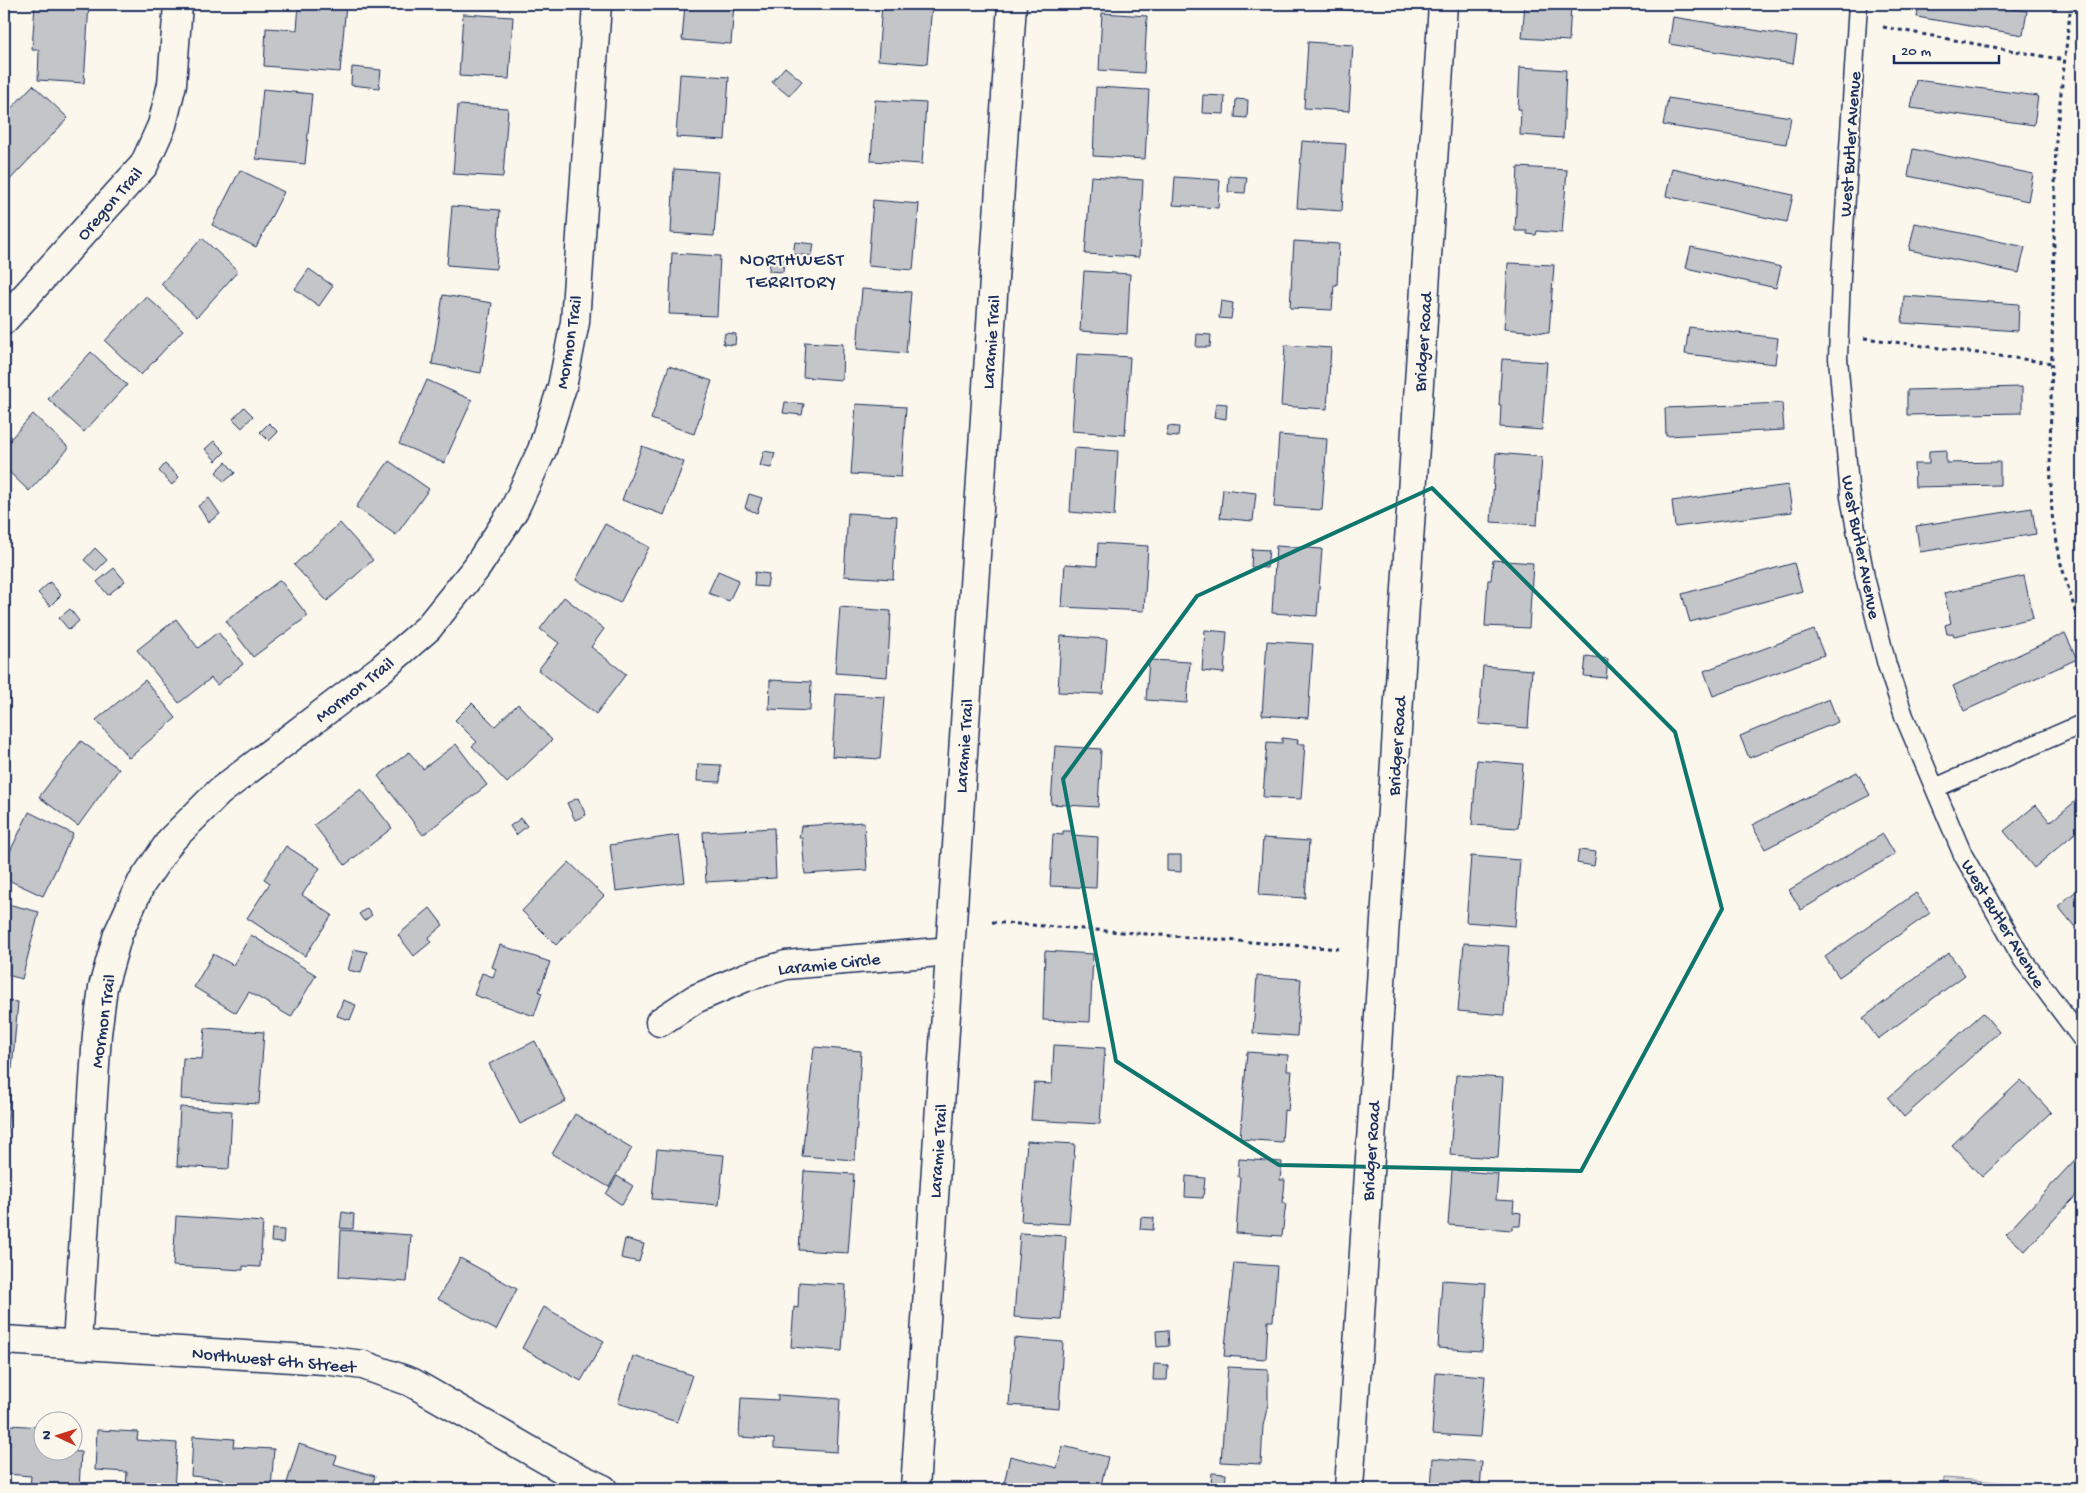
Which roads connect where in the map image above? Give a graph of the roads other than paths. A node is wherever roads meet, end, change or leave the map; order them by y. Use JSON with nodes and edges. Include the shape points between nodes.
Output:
{"nodes":[{"id":1,"x":178,"y":4,"type":"edge"},
{"id":2,"x":597,"y":4,"type":"edge"},
{"id":3,"x":1012,"y":4,"type":"edge"},
{"id":4,"x":1443,"y":4,"type":"edge"},
{"id":5,"x":1858,"y":4,"type":"edge"},
{"id":6,"x":4,"y":320,"type":"edge"},
{"id":7,"x":2082,"y":724,"type":"edge"},
{"id":8,"x":1935,"y":788,"type":"junction"},
{"id":9,"x":950,"y":952,"type":"junction"},
{"id":10,"x":660,"y":1022,"type":"dead end"},
{"id":11,"x":2082,"y":1039,"type":"edge"},
{"id":12,"x":4,"y":1340,"type":"edge"},
{"id":13,"x":77,"y":1344,"type":"junction"},
{"id":14,"x":603,"y":1489,"type":"edge"},
{"id":15,"x":915,"y":1489,"type":"edge"},
{"id":16,"x":1349,"y":1489,"type":"edge"}],
"edges":[{"from":1,"to":6,"type":"street","name":"Oregon Trail","via":[[172,84],[162,125],[144,165]]},
{"from":2,"to":13,"type":"street","name":"Mormon Trail","via":[[575,322],[562,387],[542,450],[514,510],[477,567],[428,628],[381,669],[219,792],[171,840],[141,884],[118,934],[103,987],[97,1034]]},
{"from":3,"to":9,"type":"street","name":"Laramie Trail"},
{"from":4,"to":16,"type":"street","name":"Bridger Road"},
{"from":5,"to":8,"type":"lane","name":"West Butler Avenue","via":[[1838,335],[1844,448],[1862,568],[1892,682]]},
{"from":7,"to":8,"type":"lane"},
{"from":8,"to":11,"type":"lane","name":"West Butler Avenue","via":[[1963,855],[1996,918],[2022,960]]},
{"from":9,"to":10,"type":"street","name":"Laramie Circle","via":[[786,965],[746,977],[694,999]]},
{"from":9,"to":15,"type":"street","name":"Laramie Trail"},
{"from":12,"to":13,"type":"street","name":"Northwest 6th Street"},
{"from":13,"to":14,"type":"street","name":"Northwest 6th Street","via":[[363,1365],[411,1382]]}]}
